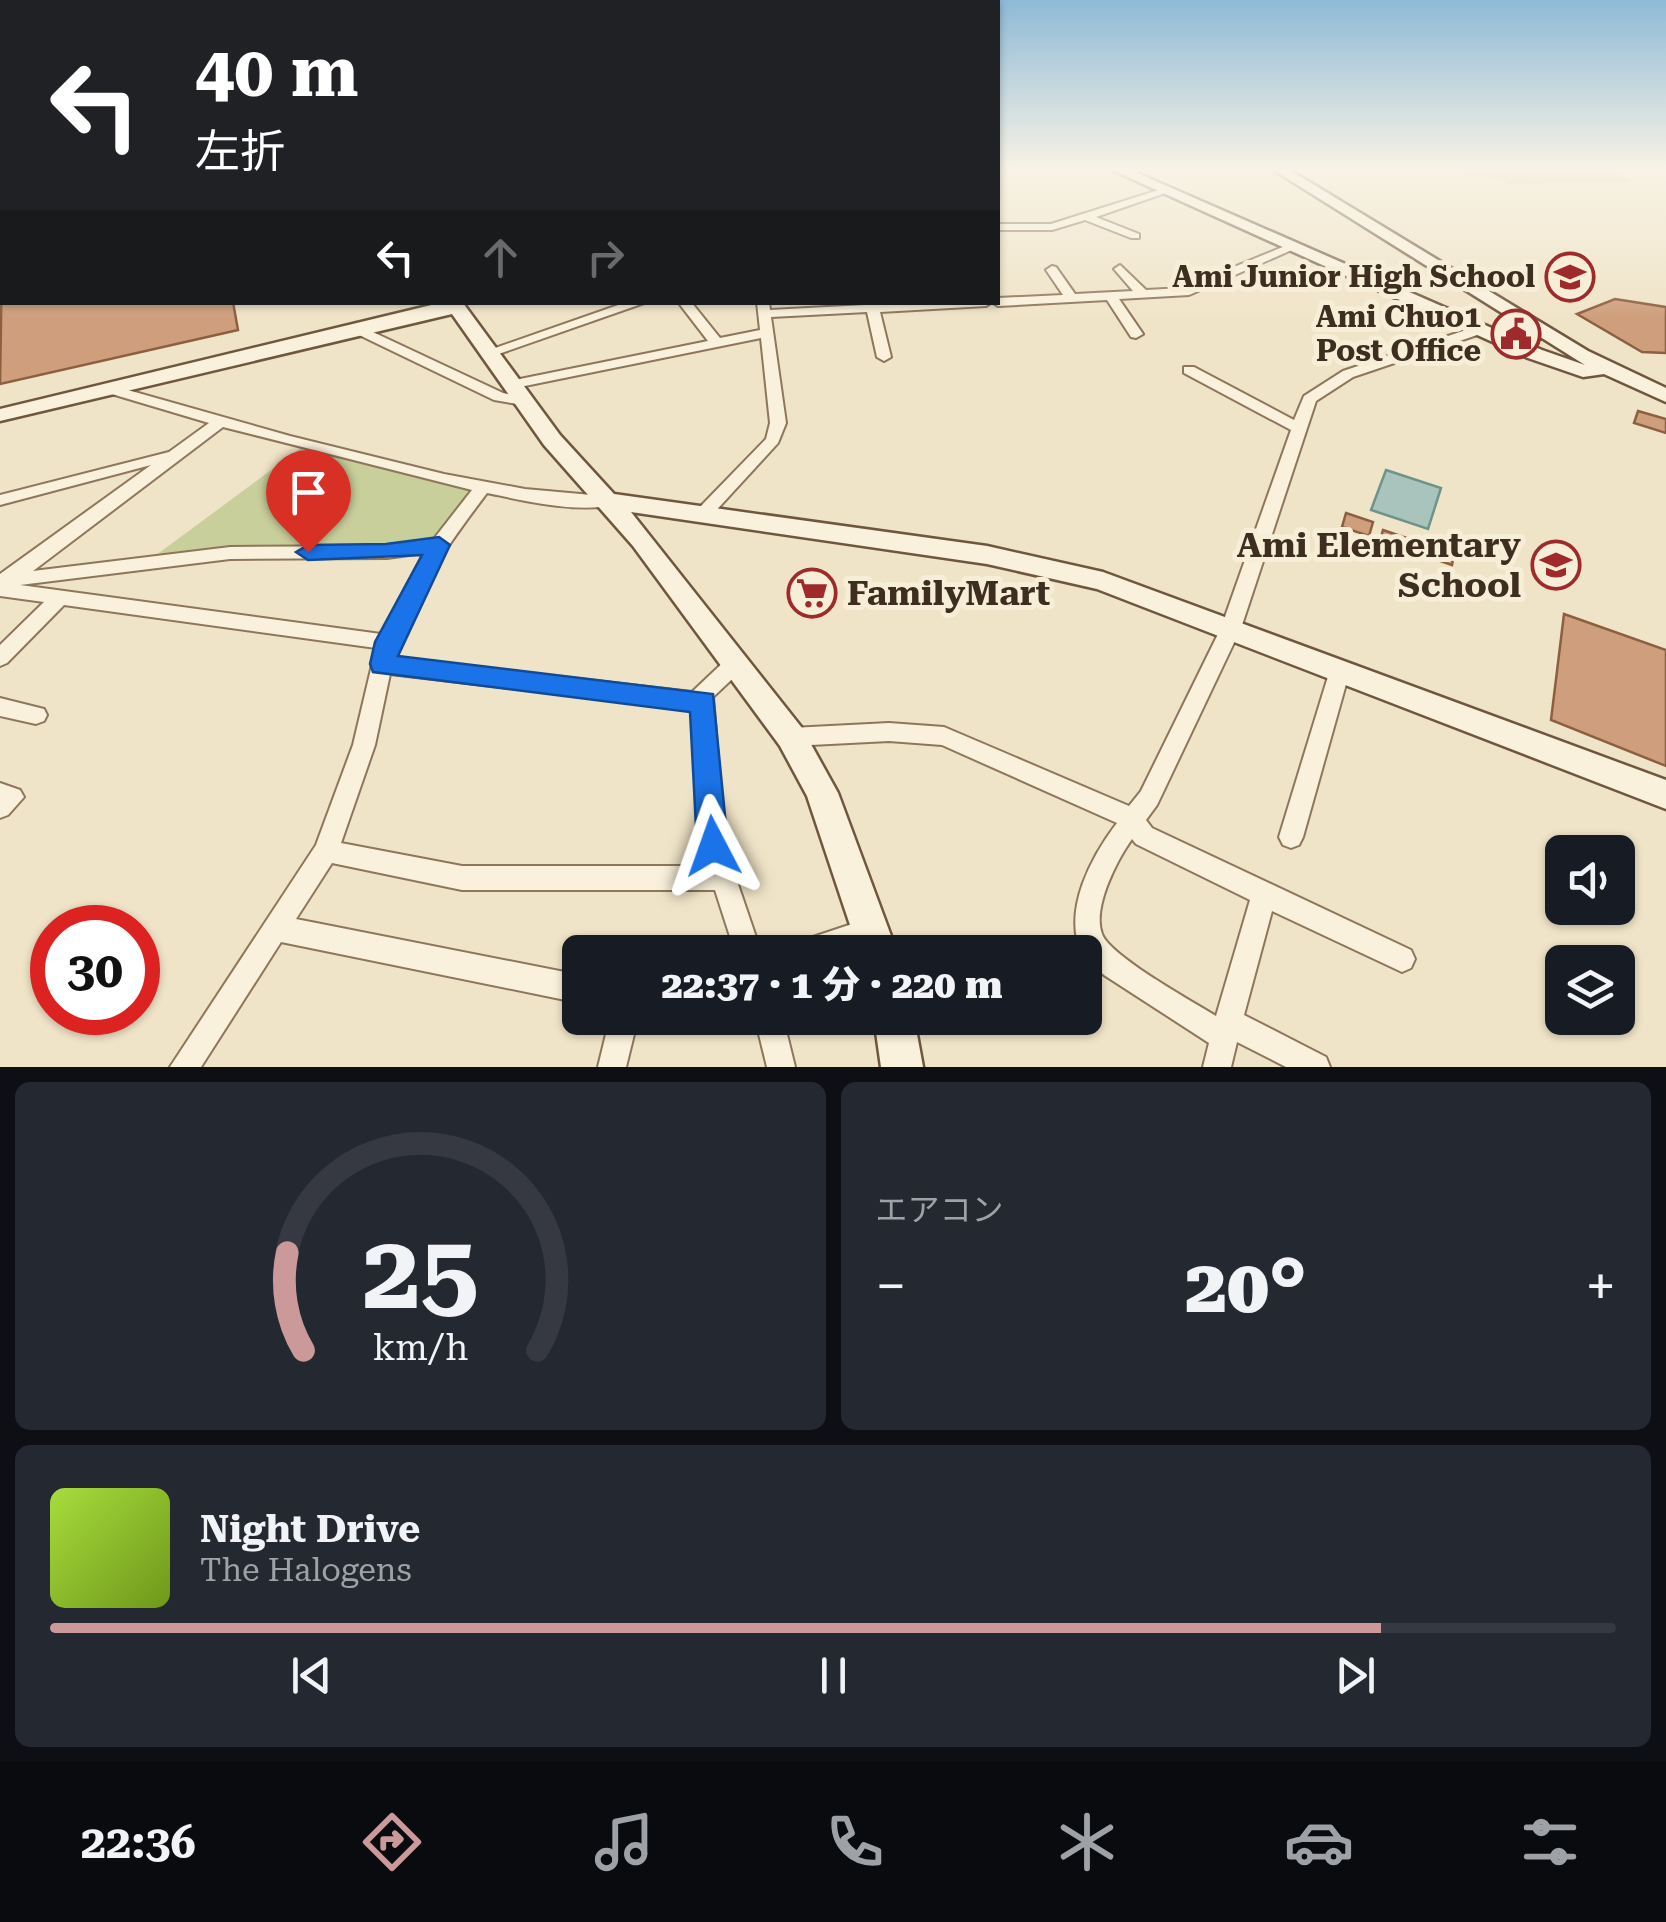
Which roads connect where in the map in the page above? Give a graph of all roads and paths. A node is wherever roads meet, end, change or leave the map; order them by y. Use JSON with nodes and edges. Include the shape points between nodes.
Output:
{"nodes":[{"id":1,"x":1080,"y":219,"type":"edge"},
{"id":2,"x":1092,"y":219,"type":"edge"},
{"id":3,"x":1229,"y":219,"type":"edge"},
{"id":4,"x":1362,"y":219,"type":"edge"},
{"id":5,"x":1000,"y":225,"type":"edge"},
{"id":6,"x":1135,"y":236,"type":"dead end"},
{"id":7,"x":1290,"y":246,"type":"junction"},
{"id":8,"x":1120,"y":269,"type":"dead end"},
{"id":9,"x":1052,"y":270,"type":"dead end"},
{"id":10,"x":1143,"y":294,"type":"junction"},
{"id":11,"x":1111,"y":296,"type":"junction"},
{"id":12,"x":1071,"y":298,"type":"junction"},
{"id":13,"x":1000,"y":302,"type":"edge"},
{"id":14,"x":455,"y":305,"type":"edge"},
{"id":15,"x":632,"y":305,"type":"edge"},
{"id":16,"x":686,"y":305,"type":"edge"},
{"id":17,"x":871,"y":305,"type":"edge"},
{"id":18,"x":763,"y":308,"type":"edge"},
{"id":19,"x":360,"y":330,"type":"junction"},
{"id":20,"x":1478,"y":330,"type":"junction"},
{"id":21,"x":765,"y":333,"type":"junction"},
{"id":22,"x":1136,"y":334,"type":"dead end"},
{"id":23,"x":715,"y":341,"type":"junction"},
{"id":24,"x":488,"y":353,"type":"junction"},
{"id":25,"x":884,"y":357,"type":"dead end"},
{"id":26,"x":1604,"y":368,"type":"junction"},
{"id":27,"x":1189,"y":370,"type":"dead end"},
{"id":28,"x":110,"y":389,"type":"junction"},
{"id":29,"x":516,"y":393,"type":"junction"},
{"id":30,"x":1666,"y":396,"type":"edge"},
{"id":31,"x":0,"y":415,"type":"edge"},
{"id":32,"x":221,"y":421,"type":"junction"},
{"id":33,"x":1296,"y":427,"type":"junction"},
{"id":34,"x":177,"y":454,"type":"junction"},
{"id":35,"x":482,"y":488,"type":"junction"},
{"id":36,"x":0,"y":500,"type":"edge"},
{"id":37,"x":608,"y":501,"type":"junction"},
{"id":38,"x":706,"y":512,"type":"junction"},
{"id":39,"x":439,"y":545,"type":"junction"},
{"id":40,"x":3,"y":583,"type":"edge"},
{"id":41,"x":60,"y":596,"type":"junction"},
{"id":42,"x":1231,"y":628,"type":"junction"},
{"id":43,"x":385,"y":654,"type":"junction"},
{"id":44,"x":0,"y":658,"type":"edge"},
{"id":45,"x":736,"y":662,"type":"junction"},
{"id":46,"x":1340,"y":670,"type":"junction"},
{"id":47,"x":703,"y":702,"type":"junction"},
{"id":48,"x":0,"y":707,"type":"edge"},
{"id":49,"x":36,"y":715,"type":"dead end"},
{"id":50,"x":790,"y":738,"type":"junction"},
{"id":51,"x":0,"y":792,"type":"edge"},
{"id":52,"x":1666,"y":795,"type":"edge"},
{"id":53,"x":0,"y":808,"type":"edge"},
{"id":54,"x":1130,"y":818,"type":"junction"},
{"id":55,"x":1291,"y":836,"type":"dead end"},
{"id":56,"x":326,"y":851,"type":"junction"},
{"id":57,"x":723,"y":878,"type":"junction"},
{"id":58,"x":1264,"y":894,"type":"junction"},
{"id":59,"x":277,"y":928,"type":"junction"},
{"id":60,"x":742,"y":935,"type":"edge"},
{"id":61,"x":873,"y":935,"type":"edge"},
{"id":62,"x":1402,"y":959,"type":"dead end"},
{"id":63,"x":562,"y":985,"type":"edge"},
{"id":64,"x":1226,"y":1030,"type":"junction"},
{"id":65,"x":620,"y":1035,"type":"edge"},
{"id":66,"x":773,"y":1035,"type":"edge"},
{"id":67,"x":897,"y":1035,"type":"edge"},
{"id":68,"x":184,"y":1067,"type":"edge"},
{"id":69,"x":612,"y":1067,"type":"edge"},
{"id":70,"x":781,"y":1067,"type":"edge"},
{"id":71,"x":902,"y":1067,"type":"edge"},
{"id":72,"x":1217,"y":1067,"type":"edge"},
{"id":73,"x":1316,"y":1067,"type":"edge"}],
"edges":[{"from":1,"to":5,"type":"street","via":[[1052,226]]},
{"from":2,"to":6,"type":"street"},
{"from":3,"to":7,"type":"street"},
{"from":4,"to":26,"type":"street"},
{"from":7,"to":10,"type":"street","via":[[1186,292]]},
{"from":7,"to":20,"type":"street"},
{"from":8,"to":10,"type":"street"},
{"from":9,"to":12,"type":"street"},
{"from":10,"to":11,"type":"street"},
{"from":11,"to":12,"type":"street"},
{"from":11,"to":22,"type":"street"},
{"from":12,"to":13,"type":"street"},
{"from":14,"to":19,"type":"street"},
{"from":14,"to":24,"type":"street"},
{"from":15,"to":24,"type":"street"},
{"from":16,"to":23,"type":"street"},
{"from":17,"to":18,"type":"street"},
{"from":17,"to":25,"type":"street"},
{"from":18,"to":21,"type":"street"},
{"from":19,"to":28,"type":"street"},
{"from":19,"to":29,"type":"street","via":[[499,397]]},
{"from":20,"to":26,"type":"street","via":[[1563,366]]},
{"from":20,"to":33,"type":"street","via":[[1348,374],[1309,399]]},
{"from":21,"to":23,"type":"street"},
{"from":21,"to":38,"type":"street","via":[[778,404],[773,440]]},
{"from":23,"to":29,"type":"street"},
{"from":24,"to":29,"type":"street"},
{"from":26,"to":30,"type":"street"},
{"from":27,"to":33,"type":"street"},
{"from":28,"to":31,"type":"street"},
{"from":28,"to":32,"type":"street"},
{"from":29,"to":37,"type":"street"},
{"from":32,"to":34,"type":"street"},
{"from":32,"to":35,"type":"street"},
{"from":33,"to":42,"type":"street"},
{"from":34,"to":36,"type":"street"},
{"from":34,"to":40,"type":"street"},
{"from":35,"to":37,"type":"street","via":[[556,501]]},
{"from":35,"to":39,"type":"street"},
{"from":37,"to":38,"type":"street"},
{"from":37,"to":45,"type":"street"},
{"from":38,"to":42,"type":"street","via":[[1042,566]]},
{"from":39,"to":40,"type":"street","via":[[230,553]]},
{"from":39,"to":43,"type":"street"},
{"from":40,"to":41,"type":"street"},
{"from":41,"to":43,"type":"street"},
{"from":41,"to":44,"type":"street"},
{"from":42,"to":46,"type":"street"},
{"from":42,"to":54,"type":"street","via":[[1149,798]]},
{"from":43,"to":47,"type":"street"},
{"from":43,"to":56,"type":"street","via":[[364,746]]},
{"from":45,"to":47,"type":"street","via":[[702,694]]},
{"from":45,"to":50,"type":"street"},
{"from":46,"to":52,"type":"street"},
{"from":46,"to":55,"type":"street"},
{"from":47,"to":57,"type":"street","via":[[713,846]]},
{"from":48,"to":49,"type":"street"},
{"from":50,"to":54,"type":"street","via":[[944,736]]},
{"from":50,"to":61,"type":"street","via":[[822,793]]},
{"from":51,"to":53,"type":"street","via":[[12,797]]},
{"from":54,"to":58,"type":"street","via":[[1144,836]]},
{"from":54,"to":64,"type":"street","via":[[1086,914],[1090,943],[1112,966]]},
{"from":56,"to":57,"type":"street","via":[[462,878]]},
{"from":56,"to":59,"type":"street"},
{"from":57,"to":60,"type":"street"},
{"from":58,"to":62,"type":"street"},
{"from":58,"to":64,"type":"street"},
{"from":59,"to":63,"type":"street"},
{"from":59,"to":68,"type":"street"},
{"from":64,"to":72,"type":"street"},
{"from":64,"to":73,"type":"street"},
{"from":65,"to":69,"type":"street"},
{"from":66,"to":70,"type":"street"},
{"from":67,"to":71,"type":"street"}]}
